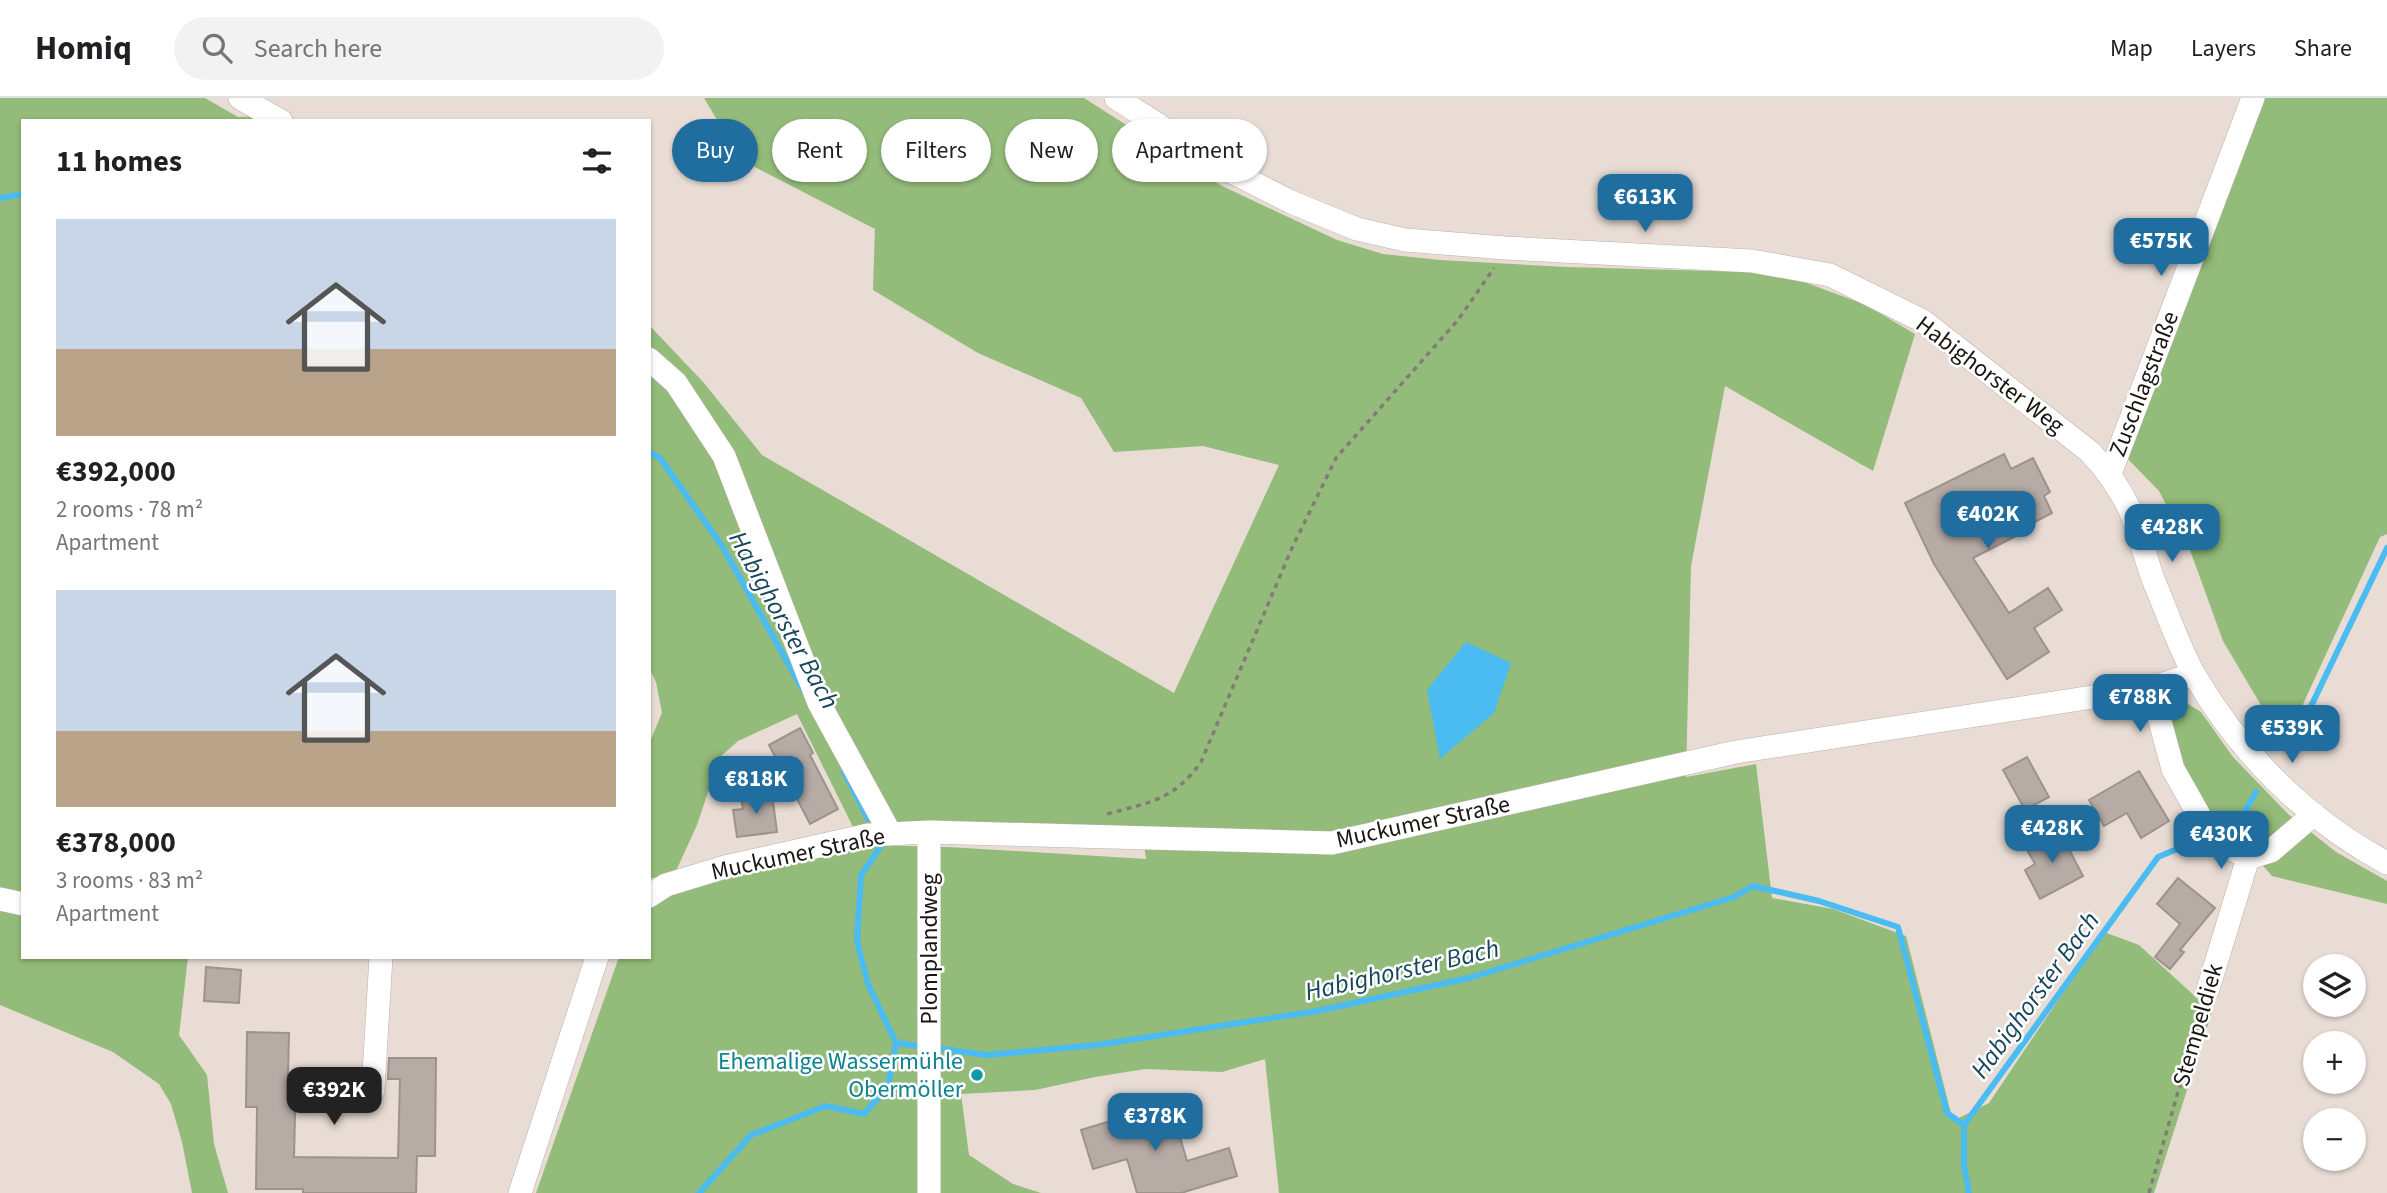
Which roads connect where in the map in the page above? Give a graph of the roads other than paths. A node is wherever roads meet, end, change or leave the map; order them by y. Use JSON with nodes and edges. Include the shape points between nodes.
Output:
{"nodes":[{"id":1,"x":240,"y":98,"type":"edge"},
{"id":2,"x":1116,"y":98,"type":"edge"},
{"id":3,"x":2253,"y":98,"type":"edge"},
{"id":4,"x":277,"y":119,"type":"edge"},
{"id":5,"x":651,"y":361,"type":"edge"},
{"id":6,"x":2110,"y":474,"type":"junction"},
{"id":7,"x":2194,"y":674,"type":"junction"},
{"id":8,"x":2151,"y":688,"type":"junction"},
{"id":9,"x":2314,"y":814,"type":"junction"},
{"id":10,"x":929,"y":832,"type":"junction"},
{"id":11,"x":890,"y":834,"type":"junction"},
{"id":12,"x":2248,"y":858,"type":"junction"},
{"id":13,"x":2387,"y":863,"type":"edge"},
{"id":14,"x":651,"y":896,"type":"edge"},
{"id":15,"x":0,"y":900,"type":"edge"},
{"id":16,"x":21,"y":904,"type":"edge"},
{"id":17,"x":381,"y":959,"type":"edge"},
{"id":18,"x":596,"y":959,"type":"edge"},
{"id":19,"x":2208,"y":989,"type":"road end"},
{"id":20,"x":373,"y":1090,"type":"dead end"},
{"id":21,"x":520,"y":1193,"type":"edge"},
{"id":22,"x":929,"y":1193,"type":"edge"}],
"edges":[{"from":1,"to":4,"type":"street"},
{"from":2,"to":6,"type":"street","name":"Habighorster Weg","via":[[1232,172],[1357,229],[1405,240],[1752,261],[1830,275],[1923,321],[2090,452]]},
{"from":3,"to":6,"type":"street","name":"Zuschlagstraße"},
{"from":5,"to":11,"type":"street","via":[[676,383],[724,456],[819,703]]},
{"from":6,"to":7,"type":"street","name":"Habighorster Weg","via":[[2130,509]]},
{"from":7,"to":8,"type":"street","name":"Muckumer Straße"},
{"from":7,"to":9,"type":"street","name":"Habighorster Weg","via":[[2231,732]]},
{"from":8,"to":10,"type":"street","name":"Muckumer Straße","via":[[1736,752],[1332,843]]},
{"from":8,"to":12,"type":"street","via":[[2173,769],[2208,831]]},
{"from":9,"to":12,"type":"street","via":[[2271,851]]},
{"from":9,"to":13,"type":"street","name":"Habighorster Weg","via":[[2333,831]]},
{"from":10,"to":11,"type":"street","name":"Muckumer Straße"},
{"from":10,"to":22,"type":"street","name":"Plomplandweg"},
{"from":11,"to":14,"type":"street","name":"Muckumer Straße","via":[[725,867],[666,885]]},
{"from":12,"to":19,"type":"street","name":"Stempeldiek"},
{"from":15,"to":16,"type":"street"},
{"from":17,"to":20,"type":"street"},
{"from":18,"to":21,"type":"street"}]}
